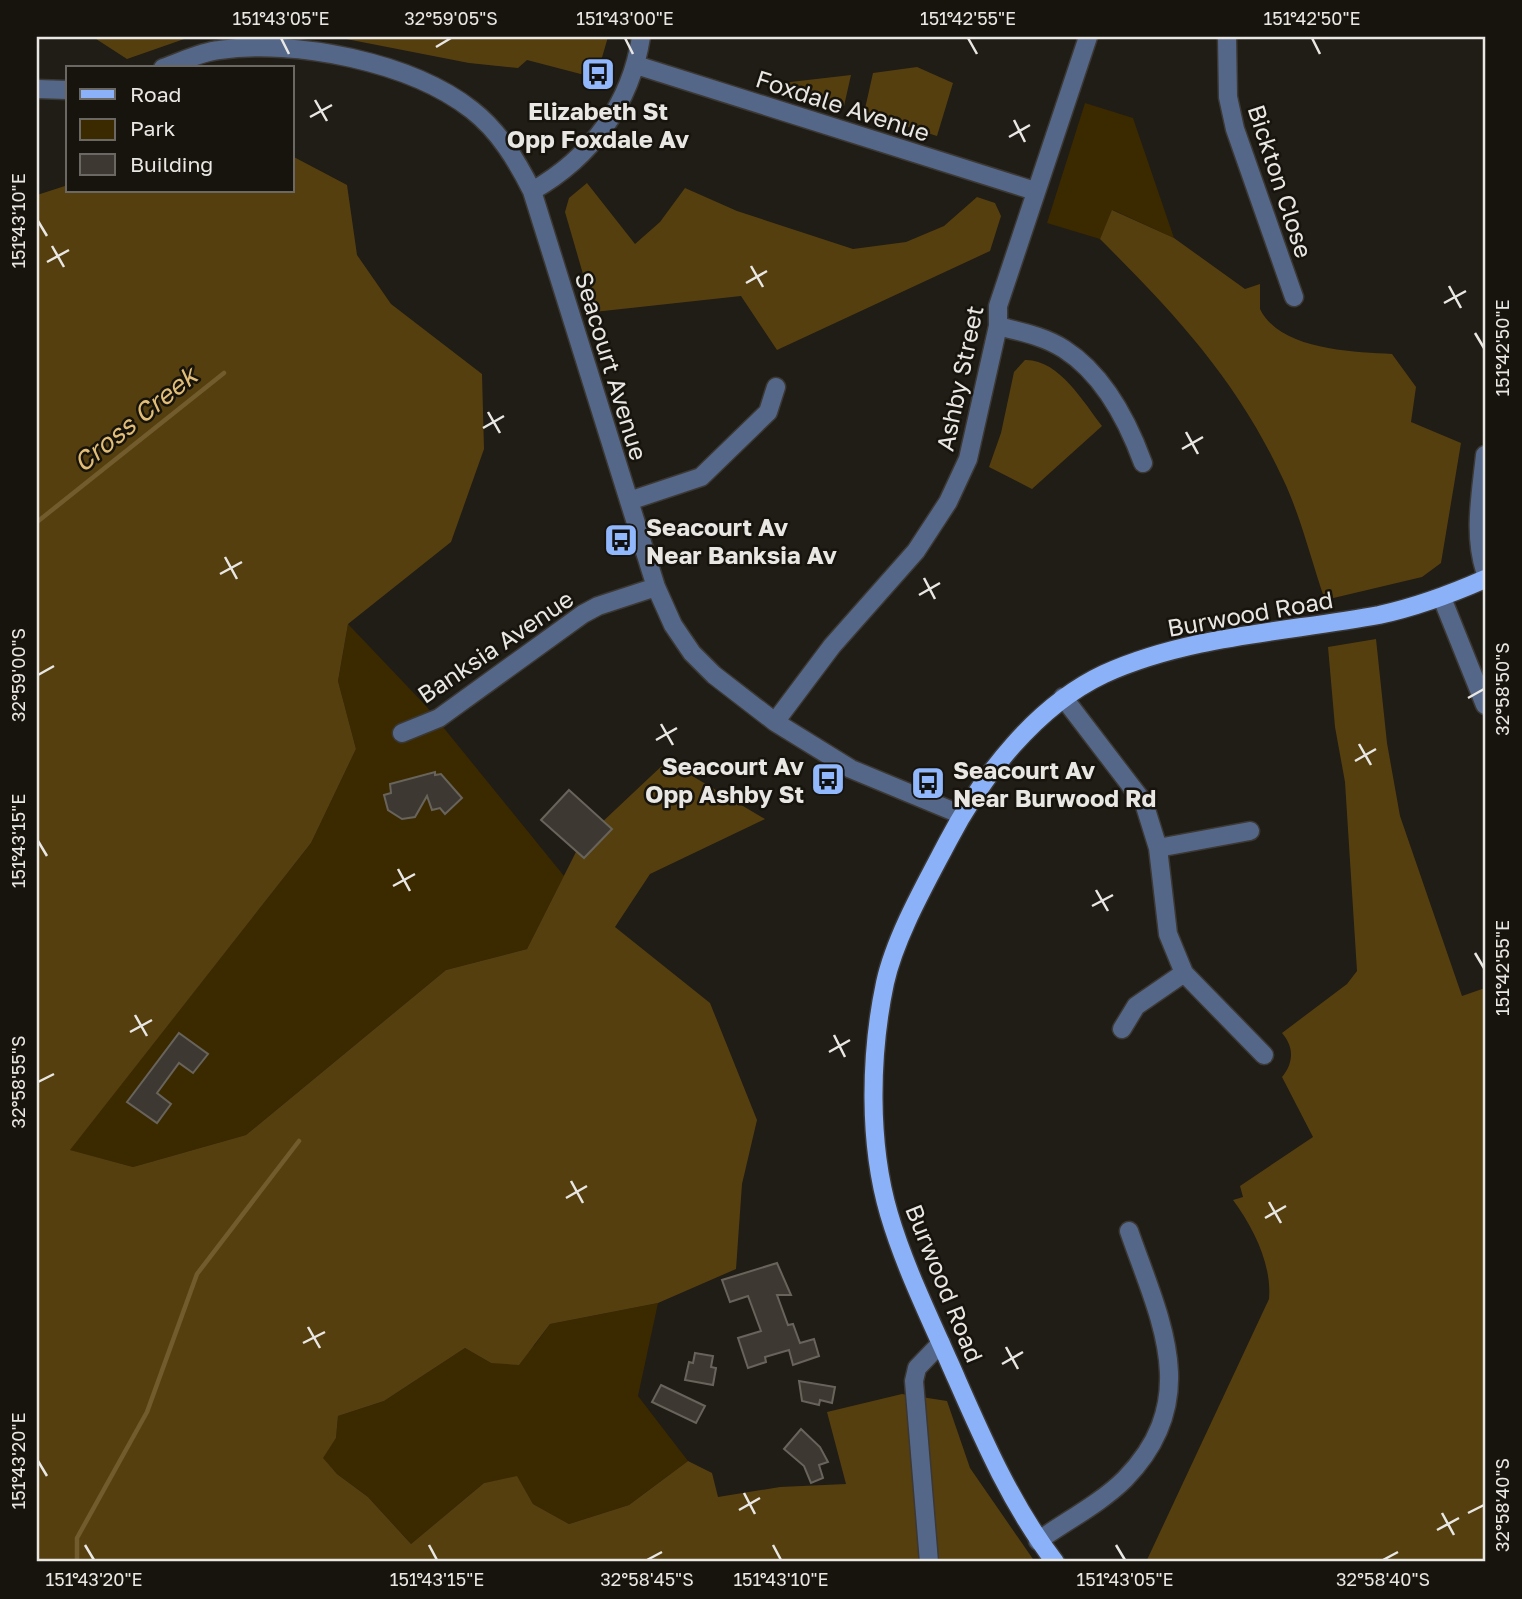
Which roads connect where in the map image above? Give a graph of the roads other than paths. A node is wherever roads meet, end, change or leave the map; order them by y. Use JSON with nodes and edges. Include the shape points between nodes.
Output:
{"nodes":[{"id":1,"x":640,"y":37,"type":"edge"},
{"id":2,"x":1088,"y":37,"type":"edge"},
{"id":3,"x":1227,"y":37,"type":"edge"},
{"id":4,"x":636,"y":65,"type":"junction"},
{"id":5,"x":169,"y":66,"type":"edge"},
{"id":6,"x":37,"y":89,"type":"edge"},
{"id":7,"x":66,"y":90,"type":"edge"},
{"id":8,"x":532,"y":191,"type":"junction"},
{"id":9,"x":1035,"y":191,"type":"junction"},
{"id":10,"x":1294,"y":297,"type":"dead end"},
{"id":11,"x":998,"y":326,"type":"junction"},
{"id":12,"x":776,"y":387,"type":"dead end"},
{"id":13,"x":1485,"y":456,"type":"edge"},
{"id":14,"x":1143,"y":463,"type":"dead end"},
{"id":15,"x":629,"y":501,"type":"junction"},
{"id":16,"x":1485,"y":571,"type":"edge"},
{"id":17,"x":1485,"y":579,"type":"edge"},
{"id":18,"x":656,"y":587,"type":"junction"},
{"id":19,"x":1442,"y":598,"type":"junction"},
{"id":20,"x":1063,"y":697,"type":"junction"},
{"id":21,"x":1485,"y":705,"type":"edge"},
{"id":22,"x":775,"y":722,"type":"junction"},
{"id":23,"x":402,"y":733,"type":"dead end"},
{"id":24,"x":962,"y":815,"type":"junction"},
{"id":25,"x":1250,"y":831,"type":"dead end"},
{"id":26,"x":1158,"y":848,"type":"junction"},
{"id":27,"x":1184,"y":973,"type":"junction"},
{"id":28,"x":1122,"y":1029,"type":"dead end"},
{"id":29,"x":1264,"y":1055,"type":"dead end"},
{"id":30,"x":1129,"y":1231,"type":"dead end"},
{"id":31,"x":941,"y":1343,"type":"junction"},
{"id":32,"x":1038,"y":1541,"type":"junction"},
{"id":33,"x":929,"y":1562,"type":"edge"},
{"id":34,"x":1055,"y":1562,"type":"edge"}],
"edges":[{"from":1,"to":4,"type":"street"},
{"from":2,"to":9,"type":"street","name":"Ashby Street"},
{"from":3,"to":10,"type":"street","name":"Bickton Close","via":[[1228,97],[1235,129]]},
{"from":4,"to":8,"type":"street","via":[[613,116],[594,142],[568,168]]},
{"from":4,"to":9,"type":"street","name":"Foxdale Avenue"},
{"from":5,"to":8,"type":"street","name":"Seacourt Avenue","via":[[216,50],[256,47],[328,54],[391,69],[439,88],[474,111],[501,139]]},
{"from":6,"to":7,"type":"street"},
{"from":8,"to":15,"type":"street","name":"Seacourt Avenue"},
{"from":9,"to":11,"type":"street","name":"Ashby Street","via":[[998,306]]},
{"from":11,"to":14,"type":"street","via":[[1042,337],[1085,367],[1128,423]]},
{"from":11,"to":22,"type":"street","name":"Ashby Street","via":[[968,459],[948,502],[916,551],[832,646]]},
{"from":12,"to":15,"type":"street","via":[[768,412],[701,477]]},
{"from":13,"to":16,"type":"street","via":[[1479,522],[1479,552]]},
{"from":15,"to":18,"type":"street","name":"Seacourt Avenue"},
{"from":17,"to":19,"type":"main road","name":"Burwood Road"},
{"from":18,"to":22,"type":"street","name":"Seacourt Avenue","via":[[692,653]]},
{"from":18,"to":23,"type":"street","name":"Banksia Avenue","via":[[583,614],[439,718]]},
{"from":19,"to":20,"type":"main road","name":"Burwood Road","via":[[1382,614],[1218,640],[1158,655],[1105,674]]},
{"from":19,"to":21,"type":"street"},
{"from":20,"to":24,"type":"main road","name":"Burwood Road","via":[[992,771]]},
{"from":20,"to":26,"type":"street","via":[[1144,803]]},
{"from":22,"to":24,"type":"street","name":"Seacourt Avenue","via":[[851,769]]},
{"from":24,"to":31,"type":"main road","name":"Burwood Road","via":[[930,875],[886,980],[875,1098],[878,1155],[888,1211]]},
{"from":25,"to":26,"type":"street"},
{"from":26,"to":27,"type":"street","via":[[1168,934]]},
{"from":27,"to":28,"type":"street","via":[[1136,1006]]},
{"from":27,"to":29,"type":"street"},
{"from":30,"to":32,"type":"street","via":[[1170,1360],[1165,1409],[1146,1455],[1123,1481]]},
{"from":31,"to":32,"type":"main road","name":"Burwood Road","via":[[988,1451]]},
{"from":31,"to":33,"type":"street","via":[[916,1368],[914,1381]]},
{"from":32,"to":34,"type":"main road","name":"Burwood Road"}]}
